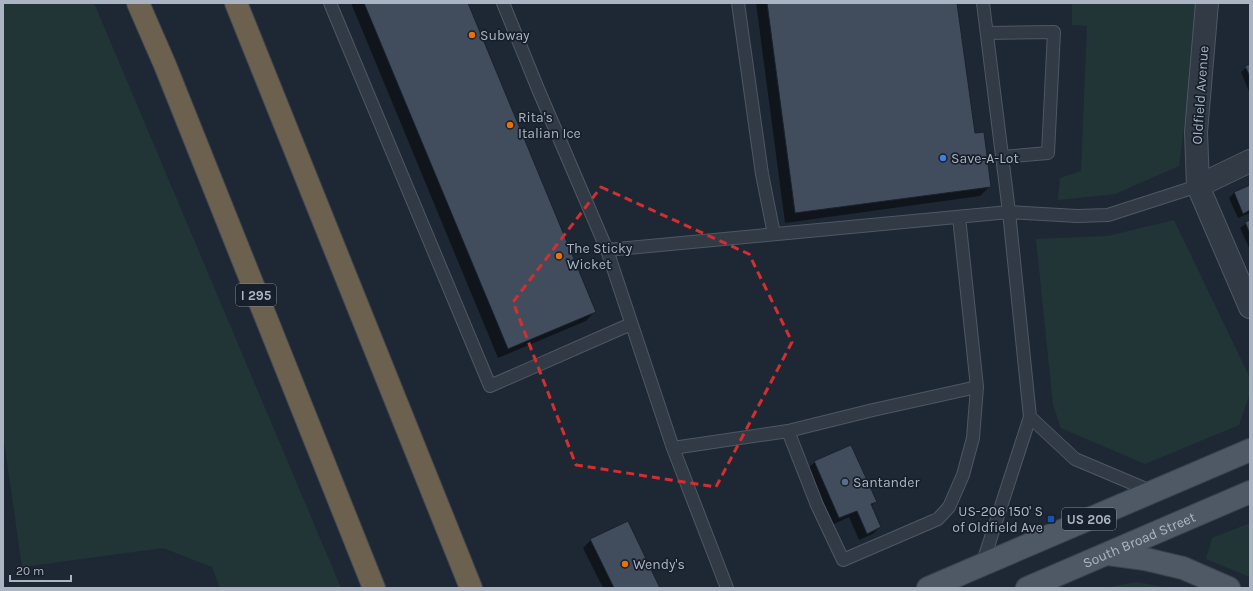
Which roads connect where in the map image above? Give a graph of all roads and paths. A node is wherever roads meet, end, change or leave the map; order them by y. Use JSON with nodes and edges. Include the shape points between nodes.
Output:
{"nodes":[{"id":1,"x":138,"y":3,"type":"edge"},
{"id":2,"x":236,"y":3,"type":"edge"},
{"id":3,"x":330,"y":3,"type":"edge"},
{"id":4,"x":503,"y":3,"type":"edge"},
{"id":5,"x":738,"y":3,"type":"edge"},
{"id":6,"x":983,"y":3,"type":"edge"},
{"id":7,"x":1207,"y":3,"type":"edge"},
{"id":8,"x":987,"y":33,"type":"junction"},
{"id":9,"x":1002,"y":157,"type":"junction"},
{"id":10,"x":1250,"y":161,"type":"edge"},
{"id":11,"x":1198,"y":186,"type":"junction"},
{"id":12,"x":1009,"y":212,"type":"junction"},
{"id":13,"x":959,"y":217,"type":"junction"},
{"id":14,"x":774,"y":234,"type":"junction"},
{"id":15,"x":607,"y":250,"type":"junction"},
{"id":16,"x":1250,"y":307,"type":"edge"},
{"id":17,"x":631,"y":324,"type":"junction"},
{"id":18,"x":977,"y":387,"type":"junction"},
{"id":19,"x":1030,"y":417,"type":"junction"},
{"id":20,"x":788,"y":431,"type":"junction"},
{"id":21,"x":673,"y":448,"type":"junction"},
{"id":22,"x":1250,"y":450,"type":"edge"},
{"id":23,"x":1153,"y":492,"type":"junction"},
{"id":24,"x":1250,"y":492,"type":"edge"},
{"id":25,"x":1107,"y":554,"type":"junction"},
{"id":26,"x":982,"y":565,"type":"junction"},
{"id":27,"x":1038,"y":586,"type":"edge"},
{"id":28,"x":374,"y":588,"type":"edge"},
{"id":29,"x":471,"y":588,"type":"edge"},
{"id":30,"x":727,"y":588,"type":"edge"},
{"id":31,"x":928,"y":588,"type":"edge"},
{"id":32,"x":1229,"y":588,"type":"edge"}],
"edges":[{"from":1,"to":28,"type":"highway","number":"I 295"},
{"from":2,"to":29,"type":"highway"},
{"from":3,"to":17,"type":"lane","via":[[490,386]]},
{"from":4,"to":15,"type":"lane"},
{"from":5,"to":14,"type":"lane","via":[[762,174]]},
{"from":6,"to":8,"type":"lane"},
{"from":7,"to":11,"type":"street","name":"Oldfield Avenue","via":[[1196,132]]},
{"from":8,"to":9,"type":"lane"},
{"from":8,"to":9,"type":"lane","via":[[1054,32],[1048,153]]},
{"from":9,"to":12,"type":"lane"},
{"from":10,"to":11,"type":"street"},
{"from":11,"to":12,"type":"lane","via":[[1108,215]]},
{"from":11,"to":16,"type":"street"},
{"from":12,"to":13,"type":"lane"},
{"from":12,"to":19,"type":"lane"},
{"from":13,"to":14,"type":"lane"},
{"from":13,"to":18,"type":"lane"},
{"from":14,"to":15,"type":"lane"},
{"from":15,"to":17,"type":"lane"},
{"from":17,"to":21,"type":"lane"},
{"from":18,"to":20,"type":"lane"},
{"from":18,"to":20,"type":"lane","via":[[973,438],[963,475],[949,507],[938,519],[843,560],[817,505]]},
{"from":19,"to":23,"type":"lane","via":[[1076,459]]},
{"from":19,"to":26,"type":"lane"},
{"from":20,"to":21,"type":"lane"},
{"from":21,"to":30,"type":"lane"},
{"from":22,"to":23,"type":"main road","number":"US 206"},
{"from":23,"to":26,"type":"main road","number":"US 206"},
{"from":24,"to":25,"type":"main road","name":"South Broad Street","number":"US 206"},
{"from":25,"to":27,"type":"main road","name":"South Broad Street","number":"US 206"},
{"from":25,"to":32,"type":"main road","via":[[1183,568]]},
{"from":26,"to":31,"type":"main road","number":"US 206"}]}
